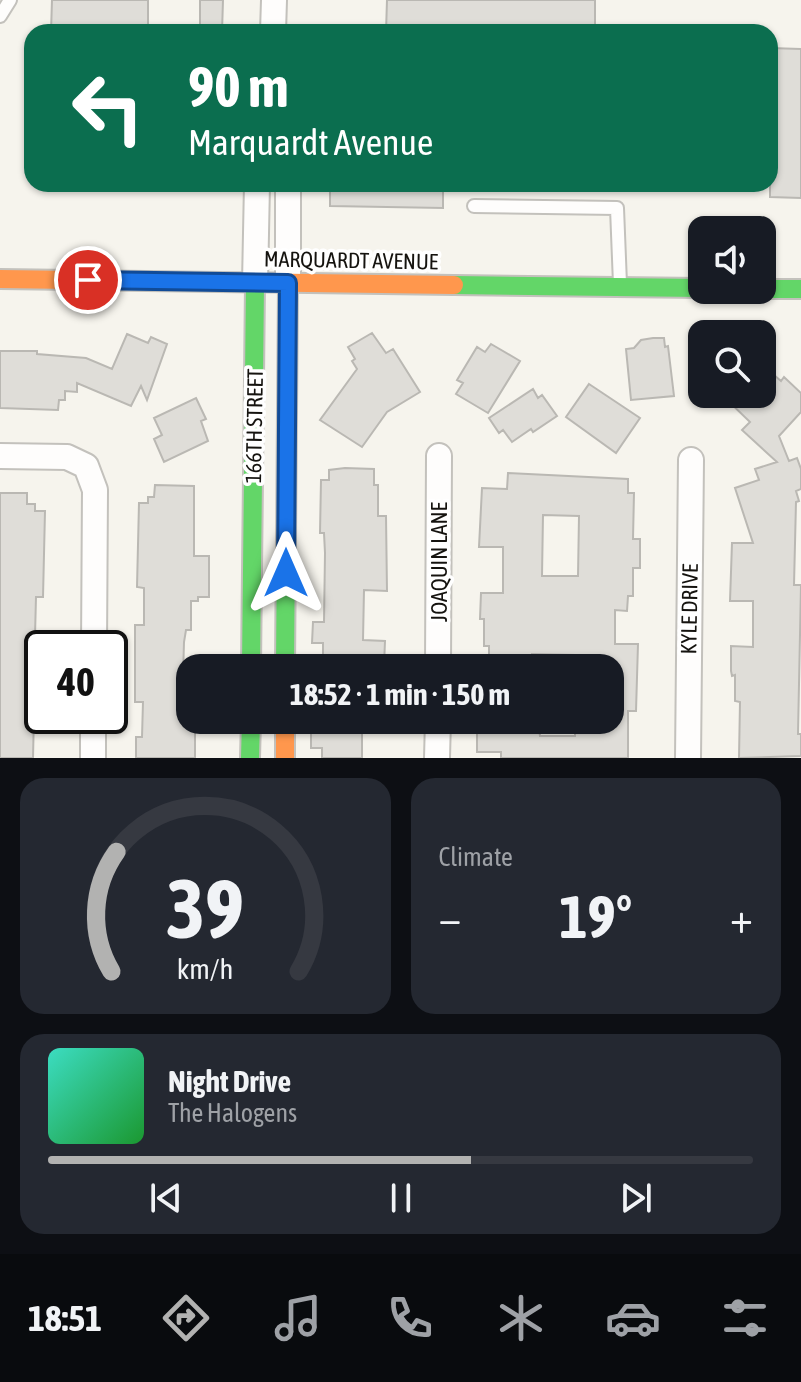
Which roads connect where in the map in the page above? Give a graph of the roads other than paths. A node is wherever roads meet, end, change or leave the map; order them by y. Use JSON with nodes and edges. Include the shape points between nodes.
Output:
{"nodes":[{"id":1,"x":10,"y":0,"type":"edge"},
{"id":2,"x":274,"y":0,"type":"edge"},
{"id":3,"x":0,"y":16,"type":"edge"},
{"id":4,"x":273,"y":24,"type":"edge"},
{"id":5,"x":257,"y":192,"type":"edge"},
{"id":6,"x":288,"y":192,"type":"edge"},
{"id":7,"x":474,"y":206,"type":"dead end"},
{"id":8,"x":0,"y":279,"type":"edge"},
{"id":9,"x":255,"y":283,"type":"junction"},
{"id":10,"x":288,"y":283,"type":"junction"},
{"id":11,"x":620,"y":287,"type":"junction"},
{"id":12,"x":688,"y":288,"type":"edge"},
{"id":13,"x":776,"y":289,"type":"edge"},
{"id":14,"x":801,"y":289,"type":"edge"},
{"id":15,"x":0,"y":456,"type":"edge"},
{"id":16,"x":439,"y":456,"type":"dead end"},
{"id":17,"x":691,"y":460,"type":"dead end"},
{"id":18,"x":94,"y":630,"type":"edge"},
{"id":19,"x":251,"y":654,"type":"edge"},
{"id":20,"x":285,"y":654,"type":"edge"},
{"id":21,"x":438,"y":654,"type":"edge"},
{"id":22,"x":93,"y":734,"type":"edge"},
{"id":23,"x":251,"y":734,"type":"edge"},
{"id":24,"x":285,"y":734,"type":"edge"},
{"id":25,"x":438,"y":734,"type":"edge"},
{"id":26,"x":93,"y":758,"type":"edge"},
{"id":27,"x":250,"y":758,"type":"edge"},
{"id":28,"x":285,"y":758,"type":"edge"},
{"id":29,"x":437,"y":758,"type":"edge"},
{"id":30,"x":688,"y":758,"type":"edge"}],
"edges":[{"from":1,"to":3,"type":"lane"},
{"from":2,"to":4,"type":"street"},
{"from":5,"to":9,"type":"street","name":"166TH STREET"},
{"from":6,"to":10,"type":"street","name":"166TH STREET"},
{"from":7,"to":11,"type":"lane","via":[[617,208]]},
{"from":8,"to":9,"type":"street","name":"MARQUARDT AVENUE"},
{"from":9,"to":10,"type":"street","name":"MARQUARDT AVENUE"},
{"from":9,"to":19,"type":"street","name":"166TH STREET"},
{"from":10,"to":11,"type":"street","name":"MARQUARDT AVENUE"},
{"from":10,"to":20,"type":"street","name":"166TH STREET"},
{"from":11,"to":12,"type":"street","name":"MARQUARDT AVENUE"},
{"from":13,"to":14,"type":"street"},
{"from":15,"to":18,"type":"street","via":[[67,457],[86,466],[95,490]]},
{"from":16,"to":21,"type":"street","name":"JOAQUIN LANE"},
{"from":17,"to":30,"type":"street","name":"KYLE DRIVE"},
{"from":22,"to":26,"type":"street"},
{"from":23,"to":27,"type":"street"},
{"from":24,"to":28,"type":"street"},
{"from":25,"to":29,"type":"street"}]}
